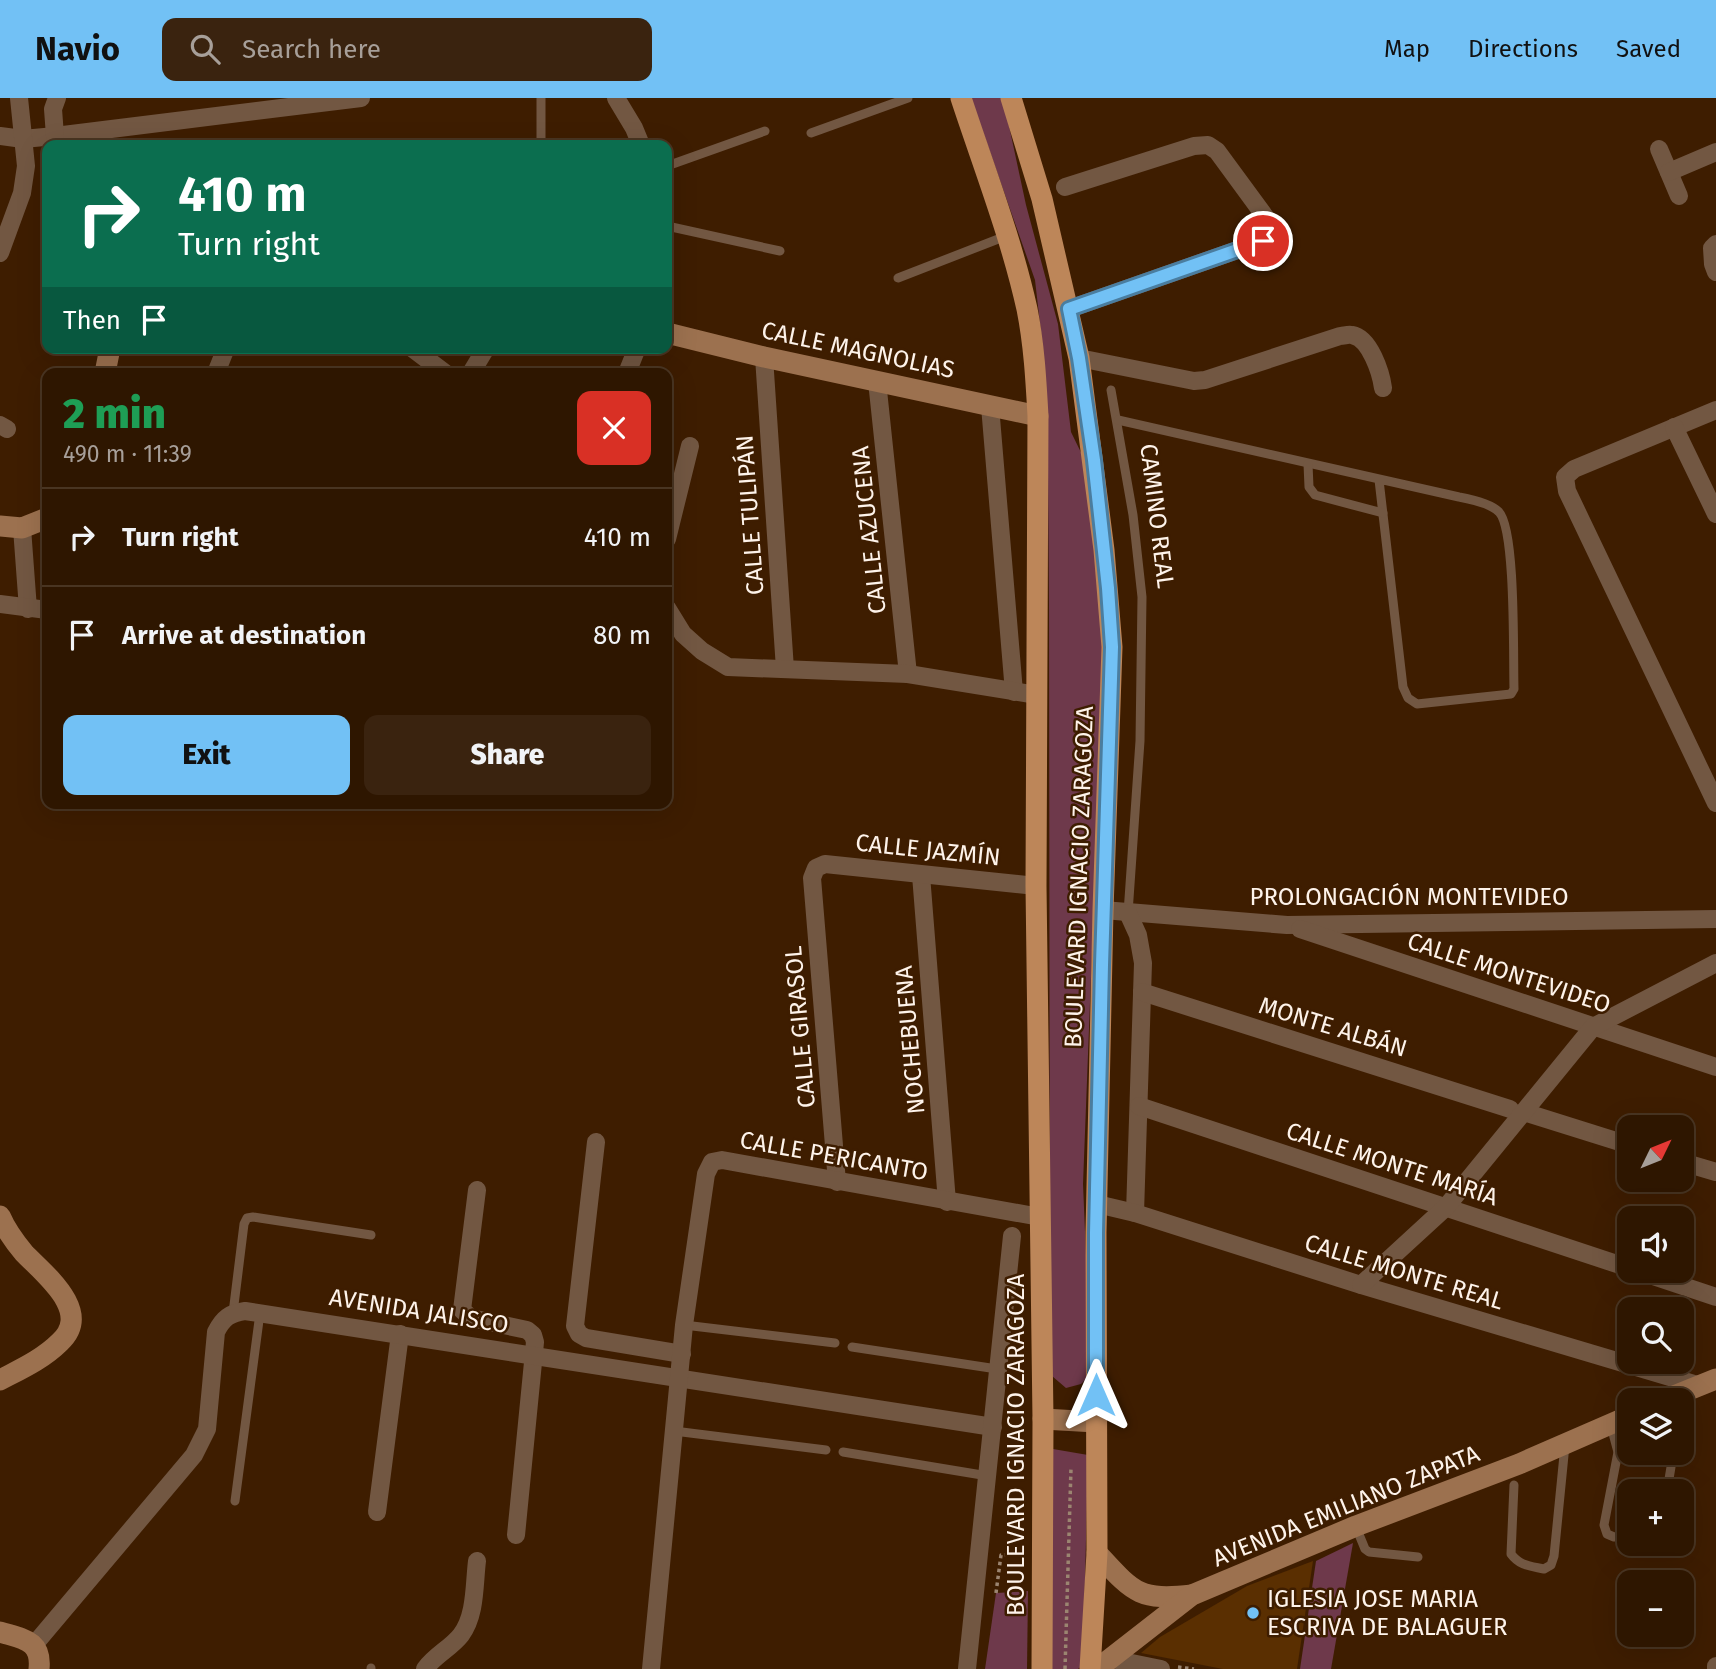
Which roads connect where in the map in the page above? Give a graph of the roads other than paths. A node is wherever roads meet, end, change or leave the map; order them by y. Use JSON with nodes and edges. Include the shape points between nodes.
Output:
{"nodes":[{"id":1,"x":19,"y":98,"type":"edge"},
{"id":2,"x":57,"y":98,"type":"edge"},
{"id":3,"x":361,"y":98,"type":"edge"},
{"id":4,"x":541,"y":98,"type":"edge"},
{"id":5,"x":616,"y":98,"type":"edge"},
{"id":6,"x":908,"y":98,"type":"edge"},
{"id":7,"x":961,"y":98,"type":"edge"},
{"id":8,"x":1011,"y":98,"type":"edge"},
{"id":9,"x":765,"y":131,"type":"dead end"},
{"id":10,"x":811,"y":133,"type":"dead end"},
{"id":11,"x":0,"y":136,"type":"edge"},
{"id":12,"x":55,"y":136,"type":"junction"},
{"id":13,"x":23,"y":139,"type":"junction"},
{"id":14,"x":541,"y":140,"type":"edge"},
{"id":15,"x":638,"y":140,"type":"edge"},
{"id":16,"x":1659,"y":149,"type":"dead end"},
{"id":17,"x":1716,"y":152,"type":"edge"},
{"id":18,"x":672,"y":164,"type":"edge"},
{"id":19,"x":1669,"y":172,"type":"junction"},
{"id":20,"x":1065,"y":187,"type":"dead end"},
{"id":21,"x":1679,"y":196,"type":"dead end"},
{"id":22,"x":672,"y":227,"type":"edge"},
{"id":23,"x":1008,"y":235,"type":"junction"},
{"id":24,"x":1716,"y":244,"type":"edge"},
{"id":25,"x":780,"y":251,"type":"dead end"},
{"id":26,"x":0,"y":253,"type":"edge"},
{"id":27,"x":1716,"y":272,"type":"edge"},
{"id":28,"x":898,"y":278,"type":"dead end"},
{"id":29,"x":1069,"y":309,"type":"junction"},
{"id":30,"x":672,"y":334,"type":"edge"},
{"id":31,"x":420,"y":354,"type":"edge"},
{"id":32,"x":764,"y":357,"type":"junction"},
{"id":33,"x":1079,"y":358,"type":"junction"},
{"id":34,"x":438,"y":368,"type":"edge"},
{"id":35,"x":877,"y":381,"type":"junction"},
{"id":36,"x":1383,"y":388,"type":"dead end"},
{"id":37,"x":1111,"y":390,"type":"dead end"},
{"id":38,"x":990,"y":406,"type":"junction"},
{"id":39,"x":1716,"y":410,"type":"edge"},
{"id":40,"x":1038,"y":416,"type":"junction"},
{"id":41,"x":1118,"y":420,"type":"junction"},
{"id":42,"x":1674,"y":427,"type":"junction"},
{"id":43,"x":690,"y":446,"type":"dead end"},
{"id":44,"x":1308,"y":464,"type":"junction"},
{"id":45,"x":1379,"y":480,"type":"junction"},
{"id":46,"x":1715,"y":508,"type":"edge"},
{"id":47,"x":1383,"y":513,"type":"junction"},
{"id":48,"x":42,"y":519,"type":"edge"},
{"id":49,"x":672,"y":519,"type":"edge"},
{"id":50,"x":0,"y":526,"type":"edge"},
{"id":51,"x":22,"y":528,"type":"junction"},
{"id":52,"x":0,"y":604,"type":"edge"},
{"id":53,"x":28,"y":609,"type":"junction"},
{"id":54,"x":42,"y":610,"type":"edge"},
{"id":55,"x":672,"y":616,"type":"edge"},
{"id":56,"x":785,"y":669,"type":"junction"},
{"id":57,"x":908,"y":674,"type":"junction"},
{"id":58,"x":1014,"y":692,"type":"junction"},
{"id":59,"x":1037,"y":695,"type":"junction"},
{"id":60,"x":1716,"y":803,"type":"edge"},
{"id":61,"x":816,"y":868,"type":"joint"},
{"id":62,"x":921,"y":875,"type":"junction"},
{"id":63,"x":1037,"y":886,"type":"junction"},
{"id":64,"x":1103,"y":910,"type":"junction"},
{"id":65,"x":1129,"y":913,"type":"junction"},
{"id":66,"x":1716,"y":919,"type":"edge"},
{"id":67,"x":1287,"y":925,"type":"junction"},
{"id":68,"x":1716,"y":964,"type":"edge"},
{"id":69,"x":1142,"y":992,"type":"junction"},
{"id":70,"x":1593,"y":1027,"type":"junction"},
{"id":71,"x":1716,"y":1067,"type":"edge"},
{"id":72,"x":1139,"y":1106,"type":"junction"},
{"id":73,"x":1517,"y":1110,"type":"junction"},
{"id":74,"x":1617,"y":1141,"type":"edge"},
{"id":75,"x":596,"y":1142,"type":"dead end"},
{"id":76,"x":1694,"y":1165,"type":"edge"},
{"id":77,"x":1716,"y":1172,"type":"edge"},
{"id":78,"x":837,"y":1182,"type":"junction"},
{"id":79,"x":477,"y":1190,"type":"dead end"},
{"id":80,"x":947,"y":1202,"type":"junction"},
{"id":81,"x":1097,"y":1204,"type":"junction"},
{"id":82,"x":1446,"y":1207,"type":"junction"},
{"id":83,"x":1135,"y":1213,"type":"junction"},
{"id":84,"x":0,"y":1216,"type":"edge"},
{"id":85,"x":1040,"y":1217,"type":"junction"},
{"id":86,"x":371,"y":1235,"type":"dead end"},
{"id":87,"x":1012,"y":1236,"type":"dead end"},
{"id":88,"x":1617,"y":1265,"type":"edge"},
{"id":89,"x":1674,"y":1283,"type":"edge"},
{"id":90,"x":1361,"y":1285,"type":"junction"},
{"id":91,"x":1716,"y":1297,"type":"edge"},
{"id":92,"x":233,"y":1313,"type":"junction"},
{"id":93,"x":260,"y":1313,"type":"junction"},
{"id":94,"x":684,"y":1325,"type":"junction"},
{"id":95,"x":400,"y":1334,"type":"junction"},
{"id":96,"x":835,"y":1343,"type":"dead end"},
{"id":97,"x":852,"y":1347,"type":"dead end"},
{"id":98,"x":682,"y":1354,"type":"junction"},
{"id":99,"x":535,"y":1355,"type":"junction"},
{"id":100,"x":997,"y":1369,"type":"junction"},
{"id":101,"x":679,"y":1379,"type":"junction"},
{"id":102,"x":0,"y":1380,"type":"edge"},
{"id":103,"x":1710,"y":1385,"type":"edge"},
{"id":104,"x":1043,"y":1419,"type":"junction"},
{"id":105,"x":1617,"y":1421,"type":"edge"},
{"id":106,"x":1096,"y":1422,"type":"junction"},
{"id":107,"x":993,"y":1427,"type":"junction"},
{"id":108,"x":674,"y":1431,"type":"junction"},
{"id":109,"x":1565,"y":1444,"type":"junction"},
{"id":110,"x":826,"y":1450,"type":"dead end"},
{"id":111,"x":843,"y":1452,"type":"dead end"},
{"id":112,"x":1617,"y":1457,"type":"edge"},
{"id":113,"x":988,"y":1476,"type":"junction"},
{"id":114,"x":1514,"y":1485,"type":"dead end"},
{"id":115,"x":235,"y":1501,"type":"dead end"},
{"id":116,"x":377,"y":1512,"type":"dead end"},
{"id":117,"x":1356,"y":1526,"type":"junction"},
{"id":118,"x":516,"y":1535,"type":"dead end"},
{"id":119,"x":1617,"y":1537,"type":"edge"},
{"id":120,"x":1097,"y":1553,"type":"junction"},
{"id":121,"x":1418,"y":1557,"type":"dead end"},
{"id":122,"x":477,"y":1561,"type":"dead end"},
{"id":123,"x":1192,"y":1595,"type":"junction"},
{"id":124,"x":0,"y":1632,"type":"edge"},
{"id":125,"x":34,"y":1645,"type":"junction"},
{"id":126,"x":1105,"y":1664,"type":"edge"},
{"id":127,"x":1167,"y":1668,"type":"edge"},
{"id":128,"x":39,"y":1669,"type":"edge"},
{"id":129,"x":425,"y":1669,"type":"edge"},
{"id":130,"x":651,"y":1669,"type":"edge"},
{"id":131,"x":967,"y":1669,"type":"edge"},
{"id":132,"x":1042,"y":1669,"type":"edge"},
{"id":133,"x":1090,"y":1669,"type":"edge"}],
"edges":[{"from":1,"to":13,"type":"street"},
{"from":2,"to":12,"type":"street"},
{"from":3,"to":12,"type":"street"},
{"from":4,"to":14,"type":"lane"},
{"from":5,"to":15,"type":"street"},
{"from":6,"to":10,"type":"lane"},
{"from":7,"to":23,"type":"main road","name":"BOULEVARD IGNACIO ZARAGOZA"},
{"from":8,"to":29,"type":"main road","name":"BOULEVARD IGNACIO ZARAGOZA"},
{"from":9,"to":18,"type":"lane"},
{"from":11,"to":13,"type":"street"},
{"from":12,"to":13,"type":"street"},
{"from":13,"to":26,"type":"street","via":[[26,166],[22,192]]},
{"from":16,"to":19,"type":"street"},
{"from":17,"to":19,"type":"street"},
{"from":19,"to":21,"type":"street"},
{"from":20,"to":29,"type":"street","via":[[1208,145],[1269,222],[1271,234],[1263,241]]},
{"from":22,"to":25,"type":"lane"},
{"from":23,"to":28,"type":"lane"},
{"from":23,"to":40,"type":"main road","name":"BOULEVARD IGNACIO ZARAGOZA","via":[[1027,309]]},
{"from":24,"to":27,"type":"street","via":[[1712,248]]},
{"from":29,"to":33,"type":"main road","name":"BOULEVARD IGNACIO ZARAGOZA"},
{"from":30,"to":32,"type":"street","name":"CALLE MAGNOLIAS"},
{"from":31,"to":34,"type":"street"},
{"from":32,"to":35,"type":"street","name":"CALLE MAGNOLIAS"},
{"from":32,"to":56,"type":"street","name":"CALLE TULIPÁN"},
{"from":33,"to":36,"type":"street","via":[[1205,380],[1352,335],[1363,341],[1381,371]]},
{"from":33,"to":64,"type":"main road","name":"BOULEVARD IGNACIO ZARAGOZA","via":[[1111,634]]},
{"from":35,"to":38,"type":"street","name":"CALLE MAGNOLIAS"},
{"from":35,"to":57,"type":"street","name":"CALLE AZUCENA"},
{"from":37,"to":41,"type":"lane","name":"CAMINO REAL"},
{"from":38,"to":40,"type":"street","name":"CALLE MAGNOLIAS"},
{"from":38,"to":58,"type":"street"},
{"from":39,"to":42,"type":"street"},
{"from":40,"to":59,"type":"main road","name":"BOULEVARD IGNACIO ZARAGOZA"},
{"from":41,"to":44,"type":"lane","name":"CAMINO REAL"},
{"from":41,"to":65,"type":"lane","name":"CAMINO REAL","via":[[1133,515],[1143,635]]},
{"from":42,"to":46,"type":"street"},
{"from":42,"to":60,"type":"street","via":[[1574,469],[1565,477],[1567,491]]},
{"from":43,"to":49,"type":"street"},
{"from":44,"to":45,"type":"lane","name":"CAMINO REAL"},
{"from":44,"to":47,"type":"lane","via":[[1309,487],[1315,495]]},
{"from":45,"to":47,"type":"lane"},
{"from":45,"to":47,"type":"lane","name":"CAMINO REAL","via":[[1459,496],[1500,514],[1512,564],[1511,694],[1417,704],[1408,698]]},
{"from":48,"to":51,"type":"street"},
{"from":50,"to":51,"type":"street"},
{"from":51,"to":53,"type":"street"},
{"from":52,"to":53,"type":"street"},
{"from":53,"to":54,"type":"street"},
{"from":55,"to":56,"type":"street","via":[[683,634],[728,667]]},
{"from":56,"to":57,"type":"street"},
{"from":57,"to":58,"type":"street"},
{"from":58,"to":59,"type":"street"},
{"from":59,"to":63,"type":"main road","name":"BOULEVARD IGNACIO ZARAGOZA"},
{"from":61,"to":62,"type":"street","name":"CALLE JAZMÍN","via":[[825,864]]},
{"from":61,"to":78,"type":"street","name":"CALLE GIRASOL","via":[[812,878]]},
{"from":62,"to":63,"type":"street","name":"CALLE JAZMÍN"},
{"from":62,"to":80,"type":"street","name":"NOCHEBUENA"},
{"from":63,"to":85,"type":"main road","name":"BOULEVARD IGNACIO ZARAGOZA"},
{"from":64,"to":65,"type":"street","name":"PROLONGACIÓN MONTEVIDEO"},
{"from":64,"to":81,"type":"main road","name":"BOULEVARD IGNACIO ZARAGOZA"},
{"from":65,"to":67,"type":"street","name":"PROLONGACIÓN MONTEVIDEO"},
{"from":65,"to":69,"type":"street","via":[[1143,964]]},
{"from":66,"to":67,"type":"street","name":"PROLONGACIÓN MONTEVIDEO"},
{"from":67,"to":70,"type":"street","name":"CALLE MONTEVIDEO"},
{"from":68,"to":70,"type":"street"},
{"from":69,"to":72,"type":"street"},
{"from":69,"to":73,"type":"street","name":"MONTE ALBÁN"},
{"from":70,"to":71,"type":"street","name":"CALLE MONTEVIDEO"},
{"from":70,"to":73,"type":"street"},
{"from":72,"to":82,"type":"street","name":"CALLE MONTE MARÍA"},
{"from":72,"to":83,"type":"street"},
{"from":73,"to":74,"type":"street","name":"MONTE ALBÁN"},
{"from":73,"to":82,"type":"street"},
{"from":75,"to":98,"type":"street","via":[[575,1326],[586,1338]]},
{"from":76,"to":77,"type":"street"},
{"from":78,"to":80,"type":"street","name":"CALLE PERICANTO"},
{"from":78,"to":94,"type":"street","name":"CALLE PERICANTO","via":[[722,1160],[712,1162],[706,1174]]},
{"from":79,"to":99,"type":"street","via":[[462,1310],[471,1318],[527,1330],[536,1342]]},
{"from":80,"to":85,"type":"street","name":"CALLE PERICANTO"},
{"from":81,"to":83,"type":"street","name":"CALLE MONTE REAL"},
{"from":81,"to":106,"type":"main road","name":"BOULEVARD IGNACIO ZARAGOZA"},
{"from":82,"to":88,"type":"street","name":"CALLE MONTE MARÍA"},
{"from":82,"to":90,"type":"street"},
{"from":83,"to":90,"type":"street","name":"CALLE MONTE REAL"},
{"from":84,"to":102,"type":"street","via":[[22,1250],[59,1287],[71,1317],[62,1340]]},
{"from":85,"to":104,"type":"main road","name":"BOULEVARD IGNACIO ZARAGOZA"},
{"from":86,"to":92,"type":"lane","via":[[247,1218]]},
{"from":87,"to":100,"type":"street"},
{"from":89,"to":91,"type":"street"},
{"from":90,"to":103,"type":"street","name":"CALLE MONTE REAL"},
{"from":92,"to":93,"type":"street","name":"AVENIDA JALISCO"},
{"from":92,"to":125,"type":"street","via":[[222,1320],[216,1332],[202,1442]]},
{"from":93,"to":95,"type":"street","name":"AVENIDA JALISCO"},
{"from":93,"to":115,"type":"lane"},
{"from":94,"to":96,"type":"lane"},
{"from":94,"to":98,"type":"street","name":"CALLE PERICANTO"},
{"from":95,"to":99,"type":"street","name":"AVENIDA JALISCO"},
{"from":95,"to":116,"type":"street"},
{"from":97,"to":100,"type":"lane"},
{"from":98,"to":101,"type":"street","name":"CALLE PERICANTO"},
{"from":99,"to":101,"type":"street","name":"AVENIDA JALISCO"},
{"from":99,"to":118,"type":"street"},
{"from":100,"to":107,"type":"street"},
{"from":101,"to":107,"type":"street","name":"AVENIDA JALISCO"},
{"from":101,"to":108,"type":"street","name":"CALLE PERICANTO"},
{"from":104,"to":106,"type":"street"},
{"from":104,"to":132,"type":"main road","name":"BOULEVARD IGNACIO ZARAGOZA"},
{"from":105,"to":109,"type":"street","name":"AVENIDA EMILIANO ZAPATA"},
{"from":106,"to":120,"type":"main road","name":"BOULEVARD IGNACIO ZARAGOZA"},
{"from":107,"to":113,"type":"street"},
{"from":108,"to":110,"type":"lane"},
{"from":108,"to":130,"type":"street","name":"CALLE PERICANTO"},
{"from":109,"to":114,"type":"lane","via":[[1554,1556],[1544,1569],[1522,1565],[1511,1554]]},
{"from":109,"to":117,"type":"street","name":"AVENIDA EMILIANO ZAPATA"},
{"from":111,"to":113,"type":"lane"},
{"from":112,"to":119,"type":"lane","via":[[1604,1525],[1607,1534]]},
{"from":113,"to":131,"type":"street"},
{"from":117,"to":121,"type":"lane","via":[[1369,1552]]},
{"from":117,"to":123,"type":"street","name":"AVENIDA EMILIANO ZAPATA"},
{"from":120,"to":123,"type":"street","via":[[1117,1575],[1148,1597]]},
{"from":120,"to":133,"type":"main road","name":"BOULEVARD IGNACIO ZARAGOZA"},
{"from":122,"to":129,"type":"street","via":[[470,1619],[460,1636]]},
{"from":123,"to":126,"type":"street","name":"AVENIDA EMILIANO ZAPATA"},
{"from":124,"to":125,"type":"street"},
{"from":125,"to":128,"type":"street"},
{"from":126,"to":127,"type":"street"}]}
